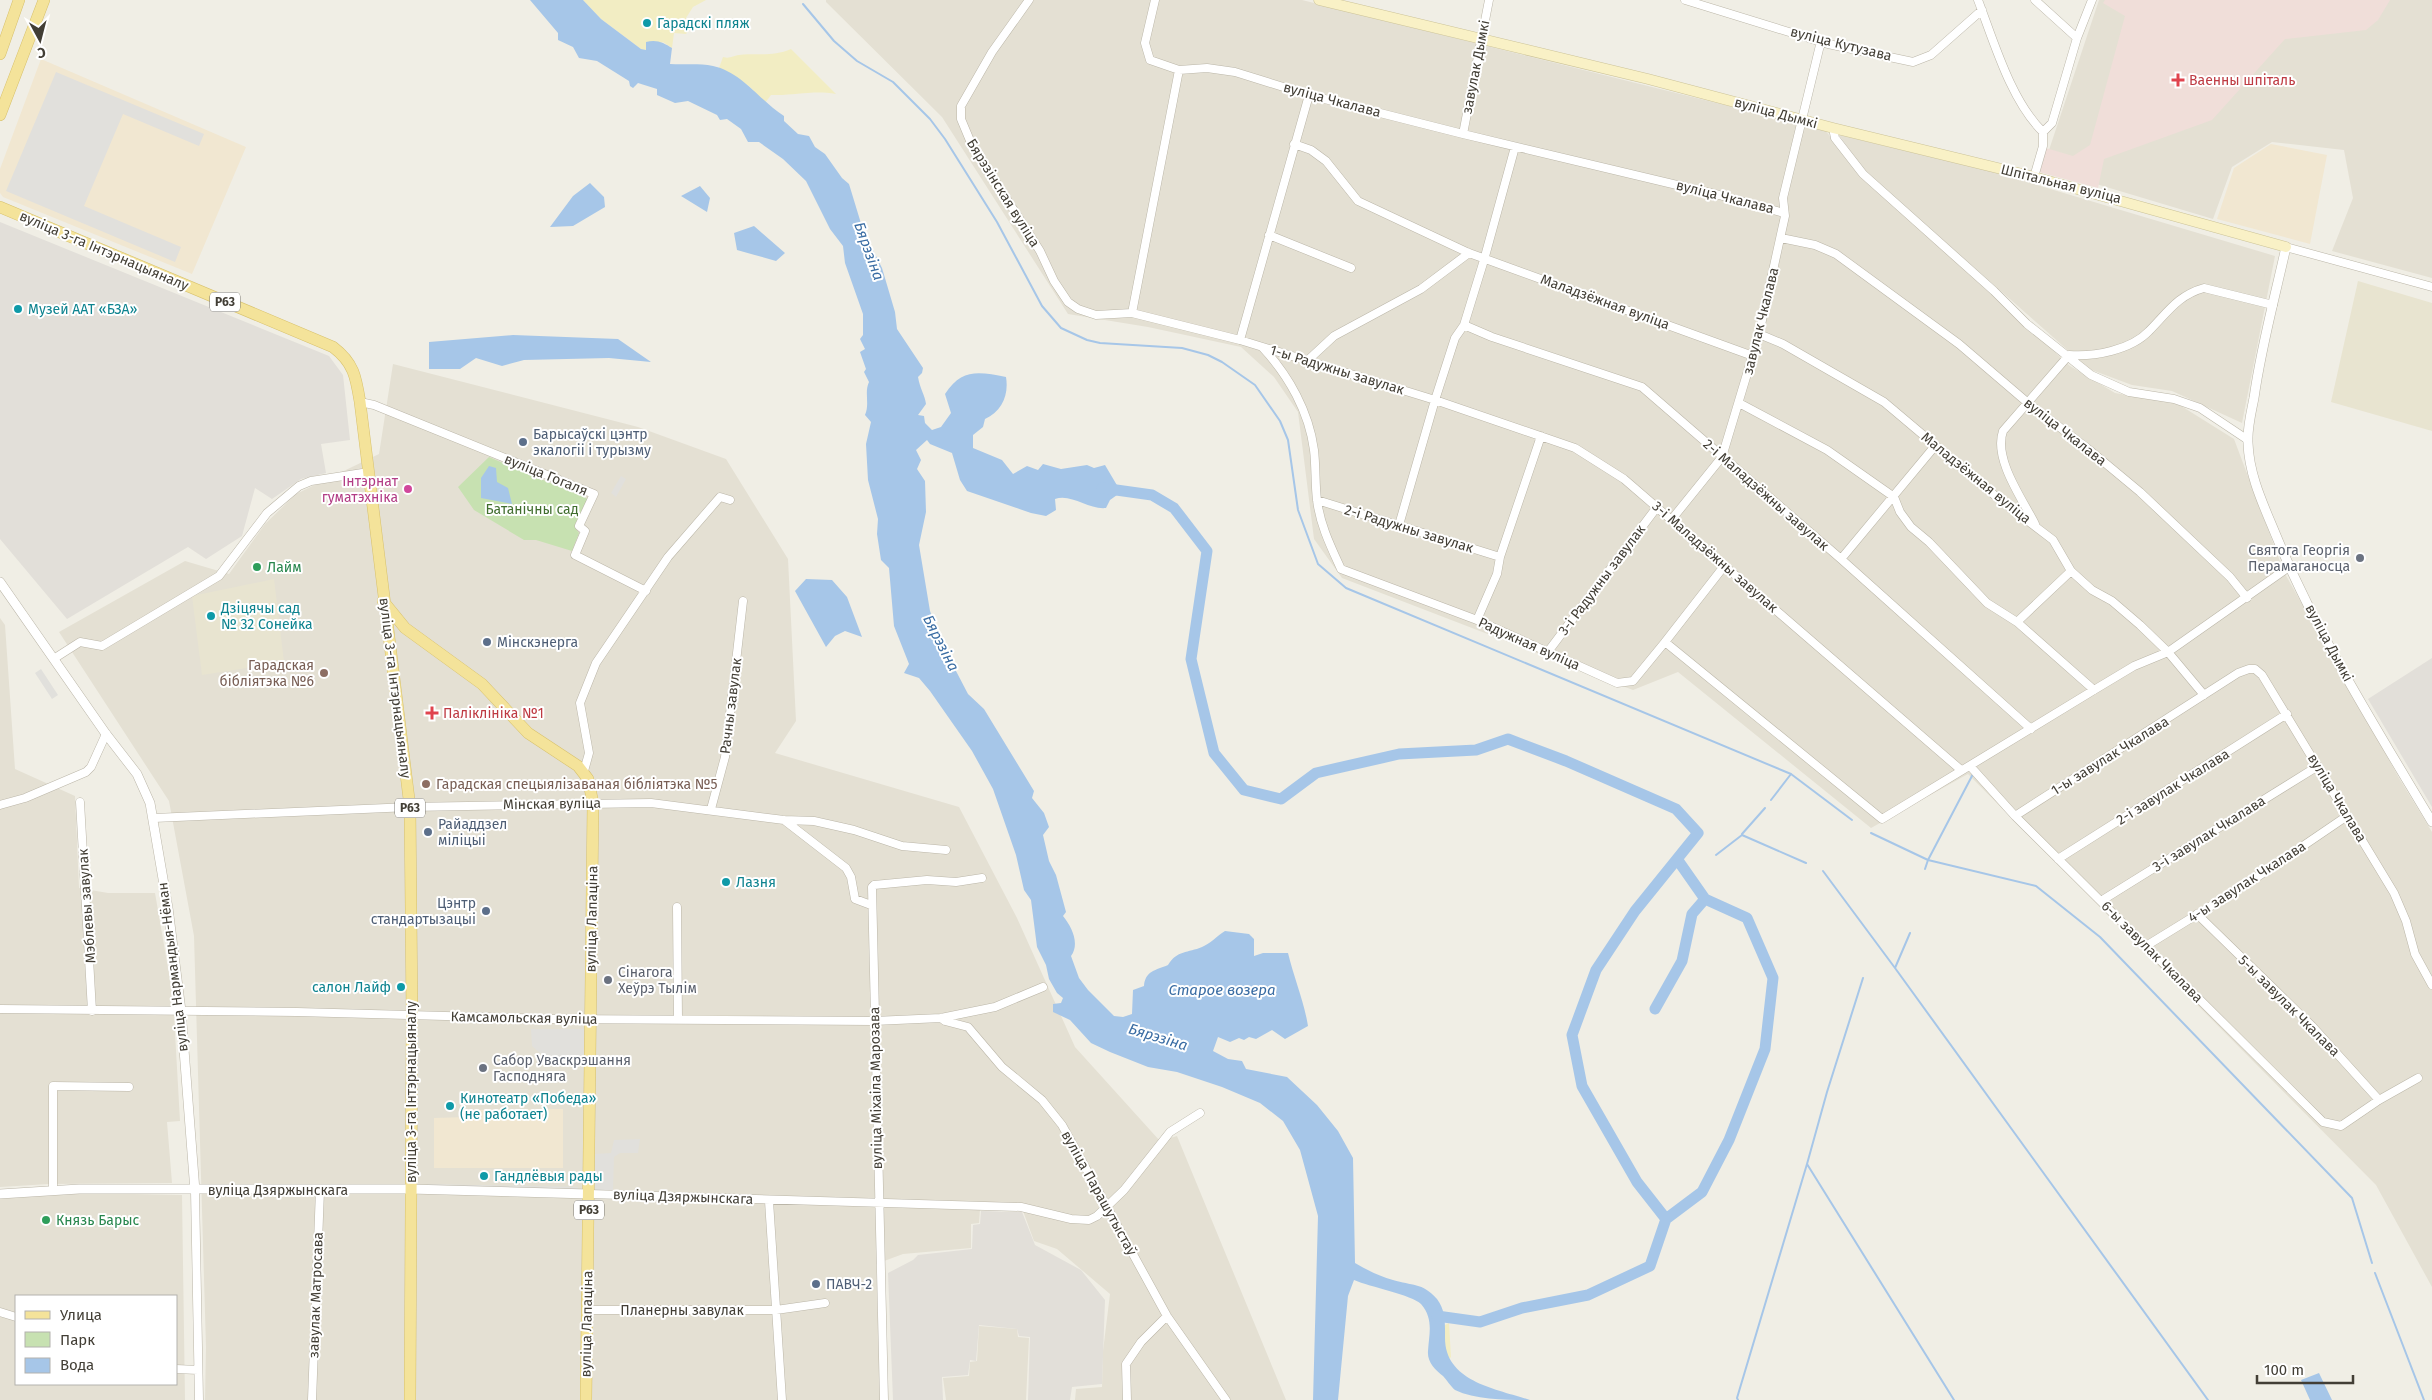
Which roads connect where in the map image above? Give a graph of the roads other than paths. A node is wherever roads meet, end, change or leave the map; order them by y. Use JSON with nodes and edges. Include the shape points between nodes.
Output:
{"nodes":[{"id":1,"x":19,"y":0,"type":"edge"},
{"id":2,"x":44,"y":0,"type":"edge"},
{"id":3,"x":1029,"y":0,"type":"edge"},
{"id":4,"x":1154,"y":0,"type":"edge"},
{"id":5,"x":1319,"y":0,"type":"edge"},
{"id":6,"x":1489,"y":0,"type":"edge"},
{"id":7,"x":1685,"y":0,"type":"edge"},
{"id":8,"x":1978,"y":0,"type":"edge"},
{"id":9,"x":2035,"y":0,"type":"edge"},
{"id":10,"x":2092,"y":0,"type":"edge"},
{"id":11,"x":1982,"y":10,"type":"junction"},
{"id":12,"x":1481,"y":38,"type":"junction"},
{"id":13,"x":2077,"y":38,"type":"junction"},
{"id":14,"x":1820,"y":41,"type":"junction"},
{"id":15,"x":0,"y":54,"type":"edge"},
{"id":16,"x":1179,"y":70,"type":"junction"},
{"id":17,"x":1309,"y":95,"type":"junction"},
{"id":18,"x":0,"y":114,"type":"edge"},
{"id":19,"x":1802,"y":120,"type":"junction"},
{"id":20,"x":1834,"y":128,"type":"junction"},
{"id":21,"x":2043,"y":132,"type":"junction"},
{"id":22,"x":1463,"y":134,"type":"junction"},
{"id":23,"x":1294,"y":144,"type":"junction"},
{"id":24,"x":1515,"y":147,"type":"junction"},
{"id":25,"x":2034,"y":177,"type":"junction"},
{"id":26,"x":0,"y":207,"type":"edge"},
{"id":27,"x":1784,"y":212,"type":"junction"},
{"id":28,"x":1269,"y":235,"type":"junction"},
{"id":29,"x":1781,"y":238,"type":"junction"},
{"id":30,"x":2286,"y":246,"type":"junction"},
{"id":31,"x":1469,"y":253,"type":"junction"},
{"id":32,"x":1484,"y":260,"type":"junction"},
{"id":33,"x":1351,"y":268,"type":"dead end"},
{"id":34,"x":2432,"y":287,"type":"edge"},
{"id":35,"x":2273,"y":306,"type":"junction"},
{"id":36,"x":1132,"y":314,"type":"junction"},
{"id":37,"x":1464,"y":325,"type":"junction"},
{"id":38,"x":1759,"y":334,"type":"junction"},
{"id":39,"x":1240,"y":340,"type":"junction"},
{"id":40,"x":1262,"y":347,"type":"junction"},
{"id":41,"x":2069,"y":355,"type":"junction"},
{"id":42,"x":1753,"y":356,"type":"junction"},
{"id":43,"x":1307,"y":361,"type":"junction"},
{"id":44,"x":1435,"y":400,"type":"junction"},
{"id":45,"x":360,"y":402,"type":"junction"},
{"id":46,"x":1739,"y":403,"type":"junction"},
{"id":47,"x":2028,"y":403,"type":"junction"},
{"id":48,"x":1541,"y":436,"type":"junction"},
{"id":49,"x":2248,"y":440,"type":"junction"},
{"id":50,"x":1935,"y":446,"type":"junction"},
{"id":51,"x":1722,"y":457,"type":"junction"},
{"id":52,"x":369,"y":472,"type":"junction"},
{"id":53,"x":1894,"y":497,"type":"junction"},
{"id":54,"x":730,"y":500,"type":"dead end"},
{"id":55,"x":1317,"y":500,"type":"junction"},
{"id":56,"x":1657,"y":507,"type":"junction"},
{"id":57,"x":1672,"y":519,"type":"junction"},
{"id":58,"x":1399,"y":525,"type":"junction"},
{"id":59,"x":2036,"y":525,"type":"junction"},
{"id":60,"x":1500,"y":557,"type":"junction"},
{"id":61,"x":1841,"y":559,"type":"junction"},
{"id":62,"x":1725,"y":565,"type":"junction"},
{"id":63,"x":2289,"y":567,"type":"junction"},
{"id":64,"x":2072,"y":571,"type":"junction"},
{"id":65,"x":0,"y":582,"type":"edge"},
{"id":66,"x":646,"y":591,"type":"junction"},
{"id":67,"x":2247,"y":598,"type":"junction"},
{"id":68,"x":383,"y":601,"type":"junction"},
{"id":69,"x":743,"y":601,"type":"dead end"},
{"id":70,"x":1477,"y":620,"type":"junction"},
{"id":71,"x":2017,"y":622,"type":"junction"},
{"id":72,"x":405,"y":628,"type":"junction"},
{"id":73,"x":388,"y":642,"type":"junction"},
{"id":74,"x":1665,"y":642,"type":"junction"},
{"id":75,"x":2168,"y":652,"type":"junction"},
{"id":76,"x":1547,"y":653,"type":"junction"},
{"id":77,"x":55,"y":658,"type":"junction"},
{"id":78,"x":2094,"y":690,"type":"junction"},
{"id":79,"x":2204,"y":695,"type":"junction"},
{"id":80,"x":2288,"y":714,"type":"junction"},
{"id":81,"x":2031,"y":729,"type":"junction"},
{"id":82,"x":106,"y":734,"type":"junction"},
{"id":83,"x":1970,"y":766,"type":"junction"},
{"id":84,"x":2318,"y":766,"type":"junction"},
{"id":85,"x":1961,"y":770,"type":"junction"},
{"id":86,"x":584,"y":771,"type":"junction"},
{"id":87,"x":80,"y":802,"type":"dead end"},
{"id":88,"x":593,"y":803,"type":"junction"},
{"id":89,"x":0,"y":805,"type":"edge"},
{"id":90,"x":410,"y":807,"type":"junction"},
{"id":91,"x":711,"y":809,"type":"junction"},
{"id":92,"x":2015,"y":816,"type":"junction"},
{"id":93,"x":2347,"y":816,"type":"junction"},
{"id":94,"x":154,"y":818,"type":"junction"},
{"id":95,"x":784,"y":820,"type":"junction"},
{"id":96,"x":2432,"y":822,"type":"edge"},
{"id":97,"x":946,"y":850,"type":"dead end"},
{"id":98,"x":2058,"y":859,"type":"junction"},
{"id":99,"x":982,"y":878,"type":"dead end"},
{"id":100,"x":2101,"y":901,"type":"junction"},
{"id":101,"x":871,"y":905,"type":"junction"},
{"id":102,"x":677,"y":907,"type":"dead end"},
{"id":103,"x":2197,"y":914,"type":"junction"},
{"id":104,"x":2146,"y":946,"type":"junction"},
{"id":105,"x":2432,"y":985,"type":"edge"},
{"id":106,"x":1043,"y":987,"type":"dead end"},
{"id":107,"x":0,"y":1009,"type":"edge"},
{"id":108,"x":92,"y":1010,"type":"junction"},
{"id":109,"x":181,"y":1011,"type":"junction"},
{"id":110,"x":412,"y":1016,"type":"junction"},
{"id":111,"x":941,"y":1018,"type":"junction"},
{"id":112,"x":591,"y":1019,"type":"junction"},
{"id":113,"x":678,"y":1020,"type":"junction"},
{"id":114,"x":874,"y":1021,"type":"junction"},
{"id":115,"x":2418,"y":1078,"type":"dead end"},
{"id":116,"x":128,"y":1086,"type":"dead end"},
{"id":117,"x":2379,"y":1100,"type":"junction"},
{"id":118,"x":1200,"y":1113,"type":"dead end"},
{"id":119,"x":410,"y":1189,"type":"junction"},
{"id":120,"x":53,"y":1190,"type":"junction"},
{"id":121,"x":195,"y":1190,"type":"junction"},
{"id":122,"x":320,"y":1190,"type":"junction"},
{"id":123,"x":0,"y":1194,"type":"edge"},
{"id":124,"x":589,"y":1194,"type":"junction"},
{"id":125,"x":769,"y":1201,"type":"junction"},
{"id":126,"x":879,"y":1203,"type":"junction"},
{"id":127,"x":1106,"y":1209,"type":"junction"},
{"id":128,"x":824,"y":1304,"type":"dead end"},
{"id":129,"x":588,"y":1310,"type":"junction"},
{"id":130,"x":776,"y":1310,"type":"junction"},
{"id":131,"x":0,"y":1312,"type":"edge"},
{"id":132,"x":1167,"y":1316,"type":"junction"},
{"id":133,"x":15,"y":1317,"type":"edge"},
{"id":134,"x":178,"y":1369,"type":"edge"},
{"id":135,"x":198,"y":1370,"type":"junction"},
{"id":136,"x":199,"y":1400,"type":"edge"},
{"id":137,"x":312,"y":1400,"type":"edge"},
{"id":138,"x":410,"y":1400,"type":"edge"},
{"id":139,"x":586,"y":1400,"type":"edge"},
{"id":140,"x":782,"y":1400,"type":"edge"},
{"id":141,"x":884,"y":1400,"type":"edge"},
{"id":142,"x":1127,"y":1400,"type":"edge"},
{"id":143,"x":1226,"y":1400,"type":"edge"}],
"edges":[{"from":1,"to":15,"type":"main road"},
{"from":2,"to":18,"type":"main road"},
{"from":3,"to":36,"type":"street","name":"Бярэзінская вуліца","via":[[992,52],[962,106],[964,130],[1068,302],[1096,315]]},
{"from":4,"to":16,"type":"street","via":[[1145,50],[1150,60]]},
{"from":5,"to":12,"type":"main road","name":"вуліца Дымкі"},
{"from":6,"to":12,"type":"street","name":"завулак Дымкі"},
{"from":7,"to":14,"type":"street","name":"вуліца Кутузава"},
{"from":8,"to":11,"type":"street"},
{"from":9,"to":13,"type":"street"},
{"from":10,"to":13,"type":"street"},
{"from":11,"to":14,"type":"street","name":"вуліца Кутузава","via":[[1931,55],[1913,62]]},
{"from":11,"to":21,"type":"street","via":[[2019,103]]},
{"from":12,"to":19,"type":"main road","name":"вуліца Дымкі"},
{"from":12,"to":22,"type":"street","name":"завулак Дымкі"},
{"from":13,"to":21,"type":"street","via":[[2052,123]]},
{"from":14,"to":19,"type":"street"},
{"from":16,"to":17,"type":"street","name":"вуліца Чкалава","via":[[1207,68],[1234,72]]},
{"from":16,"to":36,"type":"street"},
{"from":17,"to":22,"type":"street","name":"вуліца Чкалава"},
{"from":17,"to":23,"type":"street"},
{"from":19,"to":20,"type":"main road","name":"вуліца Дымкі"},
{"from":19,"to":27,"type":"street","via":[[1783,198]]},
{"from":20,"to":25,"type":"main road","name":"Шпітальная вуліца"},
{"from":20,"to":41,"type":"street","name":"вуліца Дымкі","via":[[1836,138],[1863,174],[2027,324]]},
{"from":21,"to":25,"type":"street","via":[[2043,146]]},
{"from":22,"to":24,"type":"street","name":"вуліца Чкалава"},
{"from":23,"to":28,"type":"street"},
{"from":23,"to":31,"type":"street","name":"Маладзёжная вуліца","via":[[1311,150],[1326,161],[1358,201]]},
{"from":24,"to":27,"type":"street","name":"вуліца Чкалава"},
{"from":24,"to":32,"type":"street"},
{"from":25,"to":30,"type":"main road","name":"Шпітальная вуліца"},
{"from":26,"to":45,"type":"main road","name":"вуліца 3-га Інтэрнацыяналу","number":"Р63","via":[[333,347],[352,366]]},
{"from":27,"to":29,"type":"street","name":"вуліца Чкалава"},
{"from":28,"to":33,"type":"street"},
{"from":28,"to":39,"type":"street"},
{"from":29,"to":38,"type":"street","name":"завулак Чкалава"},
{"from":29,"to":47,"type":"street","name":"вуліца Чкалава","via":[[1836,254],[1959,344]]},
{"from":30,"to":34,"type":"street","name":"Шпітальная вуліца"},
{"from":30,"to":35,"type":"street"},
{"from":31,"to":32,"type":"street","name":"Маладзёжная вуліца"},
{"from":31,"to":43,"type":"street","via":[[1421,289],[1334,336]]},
{"from":32,"to":37,"type":"street"},
{"from":32,"to":42,"type":"street","name":"Маладзёжная вуліца"},
{"from":35,"to":41,"type":"street","via":[[2204,288],[2195,290],[2176,302],[2148,332],[2125,346],[2083,356]]},
{"from":35,"to":49,"type":"street","via":[[2256,383]]},
{"from":36,"to":39,"type":"street","name":"Бярэзінская вуліца"},
{"from":37,"to":44,"type":"street","via":[[1455,338]]},
{"from":37,"to":51,"type":"street","name":"2-і Маладзёжны завулак","via":[[1642,387]]},
{"from":38,"to":42,"type":"street","name":"завулак Чкалава"},
{"from":38,"to":50,"type":"street","name":"Маладзёжная вуліца","via":[[1783,344],[1884,402]]},
{"from":39,"to":40,"type":"street","name":"1-ы Радужны завулак"},
{"from":40,"to":43,"type":"street","name":"1-ы Радужны завулак"},
{"from":40,"to":55,"type":"street","name":"Радужная вуліца","via":[[1275,361],[1302,407],[1314,449]]},
{"from":41,"to":47,"type":"street"},
{"from":41,"to":49,"type":"street","name":"вуліца Дымкі","via":[[2091,375],[2106,383],[2129,392],[2174,399],[2200,408]]},
{"from":42,"to":46,"type":"street","name":"завулак Чкалава"},
{"from":43,"to":44,"type":"street","name":"1-ы Радужны завулак"},
{"from":44,"to":48,"type":"street","name":"3-і Маладзёжны завулак"},
{"from":44,"to":58,"type":"street"},
{"from":45,"to":52,"type":"main road","name":"вуліца 3-га Інтэрнацыяналу","number":"Р63"},
{"from":45,"to":66,"type":"street","name":"вуліца Гогаля","via":[[594,494],[579,526],[585,532],[575,555]]},
{"from":46,"to":51,"type":"street","name":"завулак Чкалава"},
{"from":46,"to":53,"type":"street","via":[[1827,450]]},
{"from":47,"to":59,"type":"street","via":[[2003,431],[2000,440],[2001,452],[2015,489]]},
{"from":47,"to":67,"type":"street","name":"вуліца Чкалава","via":[[2140,492],[2230,577]]},
{"from":48,"to":56,"type":"street","name":"3-і Маладзёжны завулак","via":[[1597,460]]},
{"from":48,"to":60,"type":"street"},
{"from":49,"to":63,"type":"street","name":"вуліца Дымкі","via":[[2253,477]]},
{"from":50,"to":53,"type":"street"},
{"from":50,"to":59,"type":"street","name":"Маладзёжная вуліца"},
{"from":51,"to":57,"type":"street"},
{"from":51,"to":61,"type":"street","name":"2-і Маладзёжны завулак"},
{"from":52,"to":68,"type":"main road","name":"вуліца 3-га Інтэрнацыяналу","number":"Р63"},
{"from":52,"to":77,"type":"street","via":[[311,481],[299,486],[267,514],[219,576],[102,646],[80,642]]},
{"from":53,"to":61,"type":"street"},
{"from":53,"to":71,"type":"street","via":[[1911,527],[1930,542],[1987,603]]},
{"from":54,"to":66,"type":"street","name":"вуліца Лапаціна","via":[[720,497],[668,557]]},
{"from":55,"to":58,"type":"street","name":"2-і Радужны завулак"},
{"from":55,"to":70,"type":"street","name":"Радужная вуліца","via":[[1328,542],[1342,569]]},
{"from":56,"to":57,"type":"street","name":"3-і Маладзёжны завулак"},
{"from":56,"to":76,"type":"street","name":"3-і Радужны завулак"},
{"from":57,"to":62,"type":"street","name":"3-і Маладзёжны завулак"},
{"from":58,"to":60,"type":"street","name":"2-і Радужны завулак"},
{"from":59,"to":64,"type":"street","name":"Маладзёжная вуліца","via":[[2053,540]]},
{"from":60,"to":70,"type":"street","via":[[1497,574]]},
{"from":61,"to":81,"type":"street","name":"2-і Маладзёжны завулак"},
{"from":62,"to":74,"type":"street","name":"Радужная вуліца"},
{"from":62,"to":85,"type":"street","name":"3-і Маладзёжны завулак"},
{"from":63,"to":67,"type":"street"},
{"from":63,"to":96,"type":"street","name":"вуліца Дымкі","via":[[2339,664]]},
{"from":64,"to":71,"type":"street"},
{"from":64,"to":75,"type":"street","name":"Маладзёжная вуліца","via":[[2092,590],[2119,607]]},
{"from":65,"to":77,"type":"street","name":"вуліца Нармандыя-Нёман"},
{"from":66,"to":86,"type":"street","name":"вуліца Лапаціна","via":[[596,663],[582,693],[580,715],[588,753]]},
{"from":67,"to":75,"type":"street"},
{"from":68,"to":72,"type":"main road"},
{"from":68,"to":73,"type":"main road","name":"вуліца 3-га Інтэрнацыяналу","number":"Р63"},
{"from":69,"to":91,"type":"street","name":"Рачны завулак","via":[[725,757]]},
{"from":70,"to":76,"type":"street","name":"Радужная вуліца"},
{"from":71,"to":78,"type":"street"},
{"from":72,"to":73,"type":"main road","via":[[393,633]]},
{"from":72,"to":86,"type":"main road","via":[[482,684],[528,733]]},
{"from":73,"to":90,"type":"main road","name":"вуліца 3-га Інтэрнацыяналу","number":"Р63"},
{"from":74,"to":76,"type":"street","name":"Радужная вуліца","via":[[1633,681],[1617,683]]},
{"from":74,"to":85,"type":"street","via":[[1882,819]]},
{"from":75,"to":78,"type":"street","via":[[2134,666]]},
{"from":75,"to":79,"type":"street","name":"Маладзёжная вуліца"},
{"from":77,"to":82,"type":"street","name":"вуліца Нармандыя-Нёман"},
{"from":78,"to":81,"type":"street"},
{"from":79,"to":80,"type":"street","name":"вуліца Чкалава","via":[[2238,673],[2255,670],[2262,675]]},
{"from":79,"to":92,"type":"street","name":"1-ы завулак Чкалава"},
{"from":80,"to":84,"type":"street","name":"вуліца Чкалава"},
{"from":80,"to":98,"type":"street","name":"2-і завулак Чкалава"},
{"from":81,"to":83,"type":"street"},
{"from":82,"to":89,"type":"street","via":[[86,772]]},
{"from":82,"to":94,"type":"street","name":"вуліца Нармандыя-Нёман","via":[[137,774]]},
{"from":83,"to":85,"type":"street"},
{"from":83,"to":92,"type":"street","name":"6-ы завулак Чкалава"},
{"from":84,"to":93,"type":"street","name":"вуліца Чкалава"},
{"from":84,"to":100,"type":"street","name":"3-і завулак Чкалава"},
{"from":86,"to":88,"type":"main road","name":"вуліца Лапаціна","number":"Р63"},
{"from":87,"to":108,"type":"street","name":"Мэблевы завулак"},
{"from":88,"to":90,"type":"street","name":"Мінская вуліца"},
{"from":88,"to":91,"type":"street","name":"Мінская вуліца","via":[[651,803]]},
{"from":88,"to":112,"type":"main road","name":"вуліца Лапаціна","number":"Р63"},
{"from":90,"to":94,"type":"street","name":"Мінская вуліца"},
{"from":90,"to":110,"type":"main road","name":"вуліца 3-га Інтэрнацыяналу","number":"Р63"},
{"from":91,"to":95,"type":"street","name":"Мінская вуліца"},
{"from":92,"to":98,"type":"street","name":"6-ы завулак Чкалава"},
{"from":93,"to":103,"type":"street","name":"4-ы завулак Чкалава"},
{"from":93,"to":105,"type":"street","name":"вуліца Чкалава","via":[[2394,893],[2415,954]]},
{"from":94,"to":109,"type":"street","name":"вуліца Нармандыя-Нёман"},
{"from":95,"to":97,"type":"street","name":"Мінская вуліца","via":[[814,821],[902,846]]},
{"from":95,"to":101,"type":"street","via":[[846,868],[855,898]]},
{"from":98,"to":100,"type":"street","name":"6-ы завулак Чкалава"},
{"from":99,"to":101,"type":"street","name":"вуліца Міхаіла Марозава","via":[[874,885]]},
{"from":100,"to":104,"type":"street","name":"6-ы завулак Чкалава"},
{"from":101,"to":114,"type":"street","name":"вуліца Міхаіла Марозава"},
{"from":102,"to":113,"type":"street"},
{"from":103,"to":104,"type":"street","name":"4-ы завулак Чкалава"},
{"from":103,"to":117,"type":"street","name":"5-ы завулак Чкалава","via":[[2312,1026]]},
{"from":104,"to":117,"type":"street","name":"6-ы завулак Чкалава","via":[[2323,1122],[2341,1126]]},
{"from":106,"to":111,"type":"street","name":"Камсамольская вуліца","via":[[995,1007]]},
{"from":107,"to":108,"type":"street","name":"Камсамольская вуліца"},
{"from":108,"to":109,"type":"street","name":"Камсамольская вуліца"},
{"from":109,"to":110,"type":"street","name":"Камсамольская вуліца"},
{"from":109,"to":121,"type":"street","name":"вуліца Нармандыя-Нёман"},
{"from":110,"to":112,"type":"street","name":"Камсамольская вуліца"},
{"from":110,"to":119,"type":"main road","name":"вуліца 3-га Інтэрнацыяналу","number":"Р63"},
{"from":111,"to":114,"type":"street","name":"Камсамольская вуліца"},
{"from":111,"to":127,"type":"street","name":"вуліца Парашутыстаў","via":[[968,1027],[1002,1067],[1051,1109]]},
{"from":112,"to":113,"type":"street","name":"Камсамольская вуліца"},
{"from":112,"to":124,"type":"main road","name":"вуліца Лапаціна","number":"Р63"},
{"from":113,"to":114,"type":"street","name":"Камсамольская вуліца"},
{"from":114,"to":126,"type":"street","name":"вуліца Міхаіла Марозава"},
{"from":115,"to":117,"type":"street"},
{"from":116,"to":120,"type":"street","via":[[53,1086]]},
{"from":118,"to":127,"type":"street","name":"вуліца Дзяржынскага","via":[[1170,1132]]},
{"from":119,"to":122,"type":"street","name":"вуліца Дзяржынскага"},
{"from":119,"to":124,"type":"street","name":"вуліца Дзяржынскага"},
{"from":119,"to":138,"type":"main road","name":"вуліца 3-га Інтэрнацыяналу","number":"Р63"},
{"from":120,"to":121,"type":"street","name":"вуліца Дзяржынскага"},
{"from":120,"to":123,"type":"street","name":"вуліца Дзяржынскага"},
{"from":121,"to":122,"type":"street","name":"вуліца Дзяржынскага"},
{"from":121,"to":135,"type":"street","name":"вуліца Нармандыя-Нёман"},
{"from":122,"to":137,"type":"street","name":"завулак Матросава"},
{"from":124,"to":125,"type":"street","name":"вуліца Дзяржынскага"},
{"from":124,"to":129,"type":"main road","name":"вуліца Лапаціна","number":"Р63"},
{"from":125,"to":126,"type":"street","name":"вуліца Дзяржынскага"},
{"from":125,"to":130,"type":"street"},
{"from":126,"to":127,"type":"street","name":"вуліца Дзяржынскага","via":[[1021,1207],[1088,1220]]},
{"from":126,"to":141,"type":"street","name":"вуліца Міхаіла Марозава"},
{"from":127,"to":132,"type":"street","name":"вуліца Парашутыстаў"},
{"from":128,"to":130,"type":"street","name":"Планерны завулак"},
{"from":129,"to":130,"type":"street","name":"Планерны завулак"},
{"from":129,"to":139,"type":"main road","name":"вуліца Лапаціна","number":"Р63"},
{"from":130,"to":140,"type":"street"},
{"from":131,"to":133,"type":"street"},
{"from":132,"to":142,"type":"street","via":[[1141,1342],[1126,1364]]},
{"from":132,"to":143,"type":"street","name":"вуліца Парашутыстаў"},
{"from":134,"to":135,"type":"street"},
{"from":135,"to":136,"type":"street","name":"вуліца Нармандыя-Нёман"}]}
